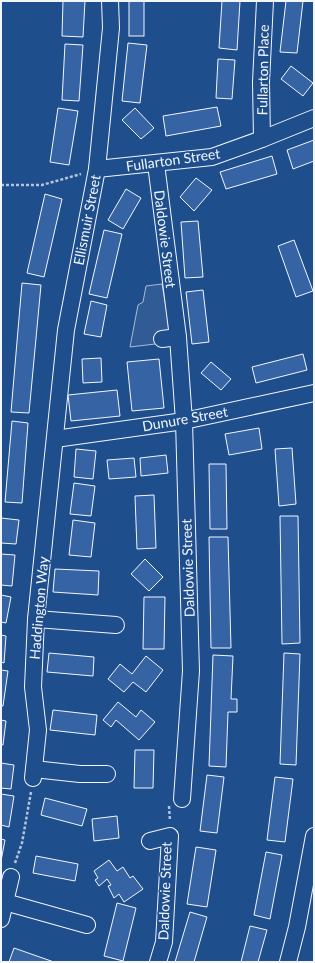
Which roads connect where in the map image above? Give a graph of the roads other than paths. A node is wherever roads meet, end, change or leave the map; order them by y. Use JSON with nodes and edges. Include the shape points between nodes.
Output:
{"nodes":[{"id":1,"x":110,"y":1,"type":"edge"},
{"id":2,"x":265,"y":1,"type":"edge"},
{"id":3,"x":314,"y":118,"type":"edge"},
{"id":4,"x":262,"y":139,"type":"junction"},
{"id":5,"x":156,"y":164,"type":"junction"},
{"id":6,"x":97,"y":169,"type":"junction"},
{"id":7,"x":314,"y":393,"type":"edge"},
{"id":8,"x":184,"y":421,"type":"junction"},
{"id":9,"x":55,"y":439,"type":"junction"},
{"id":10,"x":36,"y":619,"type":"junction"},
{"id":11,"x":116,"y":625,"type":"dead end"},
{"id":12,"x":107,"y":774,"type":"dead end"},
{"id":13,"x":182,"y":799,"type":"road end"},
{"id":14,"x":314,"y":836,"type":"edge"},
{"id":15,"x":150,"y":841,"type":"dead end"},
{"id":16,"x":11,"y":877,"type":"road end"},
{"id":17,"x":5,"y":902,"type":"junction"},
{"id":18,"x":1,"y":919,"type":"edge"},
{"id":19,"x":87,"y":925,"type":"dead end"},
{"id":20,"x":158,"y":962,"type":"edge"},
{"id":21,"x":288,"y":962,"type":"edge"}],
"edges":[{"from":1,"to":6,"type":"street","name":"Ellismuir Street","via":[[111,28]]},
{"from":2,"to":4,"type":"street","name":"Fullarton Place","via":[[261,82]]},
{"from":3,"to":4,"type":"street","name":"Fullarton Street"},
{"from":4,"to":5,"type":"street","name":"Fullarton Street","via":[[212,157]]},
{"from":5,"to":6,"type":"street","name":"Fullarton Street"},
{"from":5,"to":8,"type":"street","name":"Daldowie Street","via":[[170,338]]},
{"from":6,"to":9,"type":"street","name":"Ellismuir Street","via":[[66,330]]},
{"from":7,"to":8,"type":"street","name":"Dunure Street"},
{"from":8,"to":9,"type":"street","name":"Dunure Street"},
{"from":8,"to":13,"type":"street","name":"Daldowie Street","via":[[192,671]]},
{"from":9,"to":10,"type":"street","name":"Haddington Way"},
{"from":10,"to":11,"type":"street"},
{"from":10,"to":12,"type":"street","name":"Haddington Way","via":[[33,688],[38,730],[34,773]]},
{"from":14,"to":21,"type":"street"},
{"from":15,"to":20,"type":"street","name":"Daldowie Street","via":[[170,836],[164,942]]},
{"from":16,"to":17,"type":"street"},
{"from":17,"to":18,"type":"street"},
{"from":17,"to":19,"type":"street"}]}
